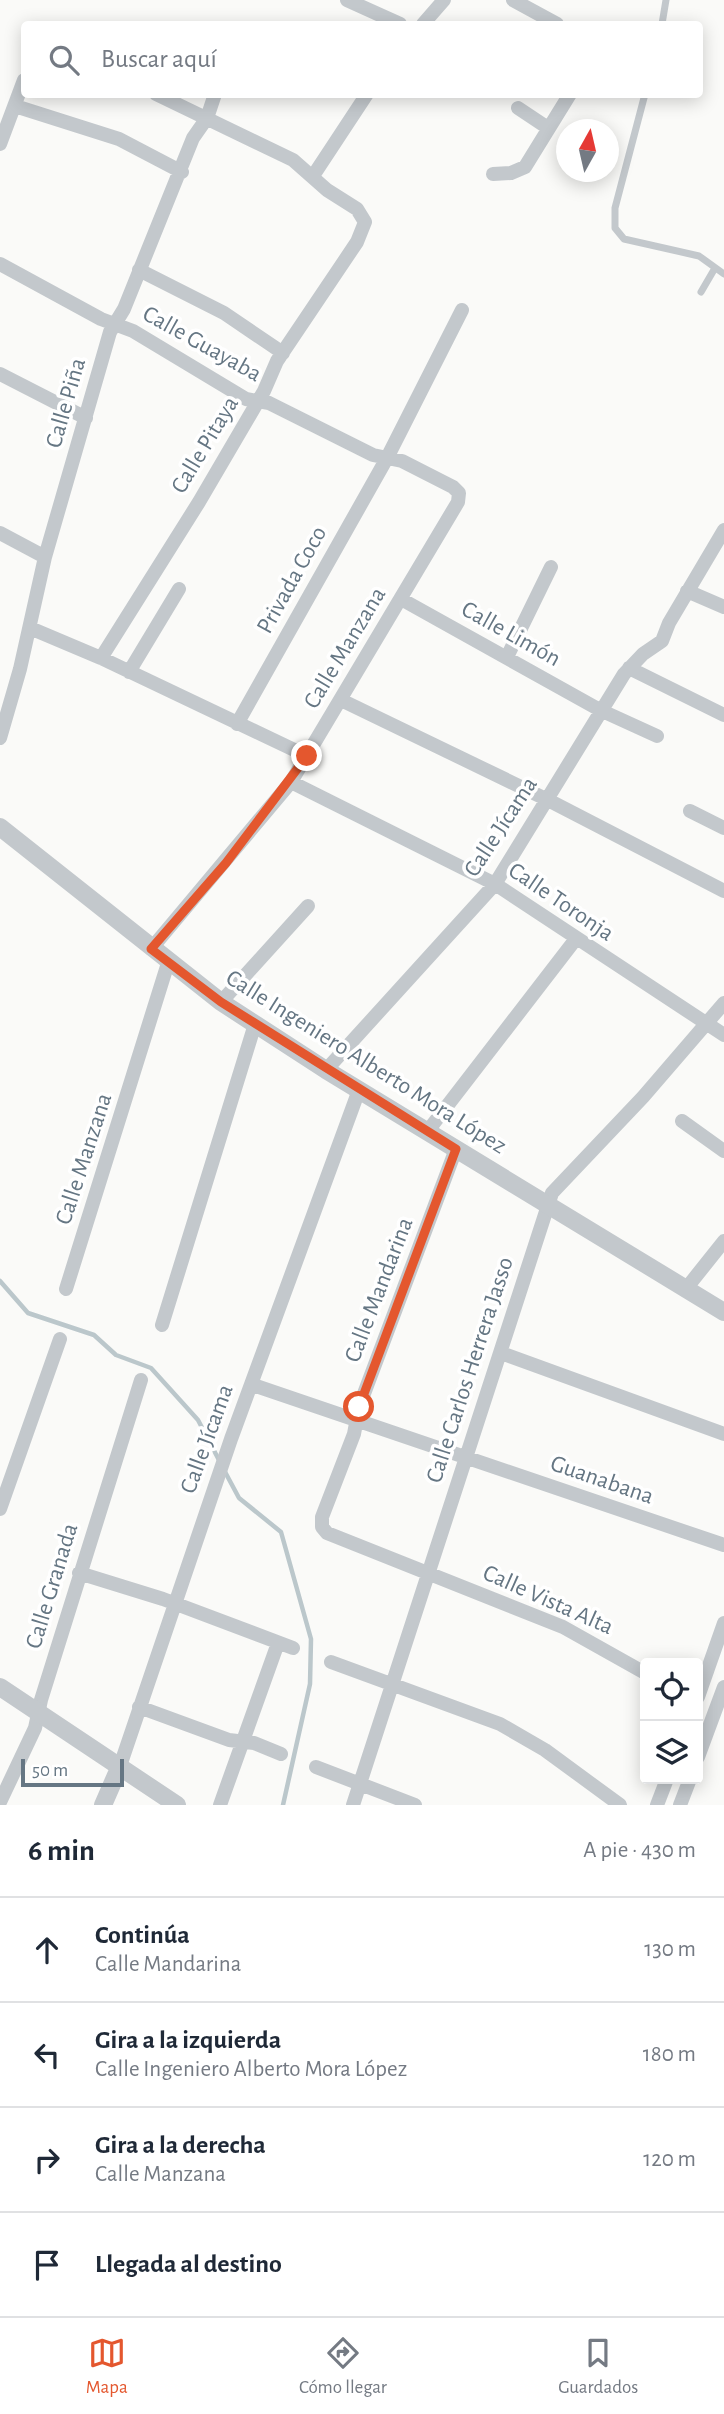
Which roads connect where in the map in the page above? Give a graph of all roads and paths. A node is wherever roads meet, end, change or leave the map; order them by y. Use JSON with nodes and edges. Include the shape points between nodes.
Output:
{"nodes":[{"id":1,"x":347,"y":0,"type":"edge"},
{"id":2,"x":444,"y":0,"type":"edge"},
{"id":3,"x":513,"y":0,"type":"edge"},
{"id":4,"x":666,"y":0,"type":"edge"},
{"id":5,"x":393,"y":21,"type":"edge"},
{"id":6,"x":426,"y":21,"type":"edge"},
{"id":7,"x":546,"y":21,"type":"edge"},
{"id":8,"x":662,"y":21,"type":"edge"},
{"id":9,"x":21,"y":89,"type":"edge"},
{"id":10,"x":164,"y":98,"type":"edge"},
{"id":11,"x":214,"y":98,"type":"edge"},
{"id":12,"x":364,"y":98,"type":"edge"},
{"id":13,"x":567,"y":98,"type":"edge"},
{"id":14,"x":644,"y":98,"type":"edge"},
{"id":15,"x":15,"y":106,"type":"junction"},
{"id":16,"x":518,"y":108,"type":"dead end"},
{"id":17,"x":206,"y":118,"type":"junction"},
{"id":18,"x":548,"y":128,"type":"junction"},
{"id":19,"x":0,"y":144,"type":"edge"},
{"id":20,"x":182,"y":172,"type":"junction"},
{"id":21,"x":493,"y":174,"type":"dead end"},
{"id":22,"x":313,"y":176,"type":"junction"},
{"id":23,"x":0,"y":264,"type":"edge"},
{"id":24,"x":715,"y":268,"type":"junction"},
{"id":25,"x":139,"y":270,"type":"junction"},
{"id":26,"x":724,"y":274,"type":"edge"},
{"id":27,"x":701,"y":292,"type":"dead end"},
{"id":28,"x":462,"y":310,"type":"dead end"},
{"id":29,"x":114,"y":324,"type":"junction"},
{"id":30,"x":284,"y":353,"type":"junction"},
{"id":31,"x":0,"y":374,"type":"edge"},
{"id":32,"x":258,"y":401,"type":"junction"},
{"id":33,"x":86,"y":418,"type":"junction"},
{"id":34,"x":387,"y":458,"type":"junction"},
{"id":35,"x":459,"y":493,"type":"joint"},
{"id":36,"x":724,"y":530,"type":"edge"},
{"id":37,"x":0,"y":533,"type":"edge"},
{"id":38,"x":45,"y":557,"type":"junction"},
{"id":39,"x":551,"y":567,"type":"dead end"},
{"id":40,"x":179,"y":589,"type":"dead end"},
{"id":41,"x":687,"y":591,"type":"junction"},
{"id":42,"x":401,"y":599,"type":"junction"},
{"id":43,"x":724,"y":607,"type":"edge"},
{"id":44,"x":30,"y":628,"type":"junction"},
{"id":45,"x":507,"y":657,"type":"junction"},
{"id":46,"x":101,"y":658,"type":"junction"},
{"id":47,"x":629,"y":668,"type":"junction"},
{"id":48,"x":129,"y":672,"type":"junction"},
{"id":49,"x":341,"y":700,"type":"junction"},
{"id":50,"x":600,"y":710,"type":"junction"},
{"id":51,"x":724,"y":715,"type":"edge"},
{"id":52,"x":237,"y":724,"type":"junction"},
{"id":53,"x":657,"y":736,"type":"dead end"},
{"id":54,"x":0,"y":738,"type":"edge"},
{"id":55,"x":307,"y":756,"type":"junction"},
{"id":56,"x":291,"y":782,"type":"junction"},
{"id":57,"x":548,"y":800,"type":"junction"},
{"id":58,"x":690,"y":811,"type":"dead end"},
{"id":59,"x":0,"y":827,"type":"edge"},
{"id":60,"x":724,"y":828,"type":"edge"},
{"id":61,"x":495,"y":884,"type":"junction"},
{"id":62,"x":724,"y":891,"type":"edge"},
{"id":63,"x":308,"y":906,"type":"dead end"},
{"id":64,"x":575,"y":940,"type":"junction"},
{"id":65,"x":151,"y":949,"type":"junction"},
{"id":66,"x":168,"y":963,"type":"junction"},
{"id":67,"x":221,"y":1002,"type":"junction"},
{"id":68,"x":724,"y":1003,"type":"edge"},
{"id":69,"x":255,"y":1024,"type":"junction"},
{"id":70,"x":706,"y":1024,"type":"junction"},
{"id":71,"x":724,"y":1035,"type":"edge"},
{"id":72,"x":326,"y":1070,"type":"junction"},
{"id":73,"x":359,"y":1090,"type":"junction"},
{"id":74,"x":682,"y":1121,"type":"dead end"},
{"id":75,"x":427,"y":1132,"type":"junction"},
{"id":76,"x":456,"y":1149,"type":"junction"},
{"id":77,"x":724,"y":1151,"type":"edge"},
{"id":78,"x":548,"y":1203,"type":"junction"},
{"id":79,"x":724,"y":1241,"type":"edge"},
{"id":80,"x":66,"y":1289,"type":"dead end"},
{"id":81,"x":685,"y":1290,"type":"junction"},
{"id":82,"x":724,"y":1312,"type":"edge"},
{"id":83,"x":162,"y":1325,"type":"dead end"},
{"id":84,"x":60,"y":1339,"type":"dead end"},
{"id":85,"x":501,"y":1353,"type":"junction"},
{"id":86,"x":141,"y":1380,"type":"dead end"},
{"id":87,"x":253,"y":1385,"type":"junction"},
{"id":88,"x":356,"y":1420,"type":"junction"},
{"id":89,"x":724,"y":1434,"type":"edge"},
{"id":90,"x":466,"y":1458,"type":"junction"},
{"id":91,"x":0,"y":1509,"type":"edge"},
{"id":92,"x":322,"y":1527,"type":"joint"},
{"id":93,"x":724,"y":1545,"type":"edge"},
{"id":94,"x":79,"y":1573,"type":"junction"},
{"id":95,"x":429,"y":1573,"type":"junction"},
{"id":96,"x":176,"y":1604,"type":"junction"},
{"id":97,"x":724,"y":1623,"type":"edge"},
{"id":98,"x":278,"y":1643,"type":"junction"},
{"id":99,"x":293,"y":1648,"type":"dead end"},
{"id":100,"x":331,"y":1662,"type":"dead end"},
{"id":101,"x":640,"y":1670,"type":"edge"},
{"id":102,"x":394,"y":1683,"type":"junction"},
{"id":103,"x":703,"y":1685,"type":"edge"},
{"id":104,"x":0,"y":1687,"type":"edge"},
{"id":105,"x":724,"y":1687,"type":"edge"},
{"id":106,"x":703,"y":1703,"type":"edge"},
{"id":107,"x":139,"y":1707,"type":"junction"},
{"id":108,"x":720,"y":1713,"type":"edge"},
{"id":109,"x":39,"y":1714,"type":"junction"},
{"id":110,"x":241,"y":1742,"type":"junction"},
{"id":111,"x":703,"y":1747,"type":"edge"},
{"id":112,"x":281,"y":1754,"type":"dead end"},
{"id":113,"x":120,"y":1766,"type":"junction"},
{"id":114,"x":316,"y":1767,"type":"dead end"},
{"id":115,"x":360,"y":1784,"type":"junction"},
{"id":116,"x":665,"y":1784,"type":"edge"},
{"id":117,"x":688,"y":1784,"type":"edge"},
{"id":118,"x":0,"y":1802,"type":"edge"},
{"id":119,"x":103,"y":1805,"type":"edge"},
{"id":120,"x":177,"y":1805,"type":"edge"},
{"id":121,"x":220,"y":1805,"type":"edge"},
{"id":122,"x":353,"y":1805,"type":"edge"},
{"id":123,"x":415,"y":1805,"type":"edge"},
{"id":124,"x":620,"y":1805,"type":"edge"},
{"id":125,"x":657,"y":1805,"type":"edge"},
{"id":126,"x":680,"y":1805,"type":"edge"}],
"edges":[{"from":1,"to":5,"type":"street"},
{"from":2,"to":6,"type":"street"},
{"from":3,"to":7,"type":"street"},
{"from":4,"to":8,"type":"lane"},
{"from":9,"to":15,"type":"street"},
{"from":10,"to":17,"type":"street"},
{"from":11,"to":17,"type":"street","name":"Calle Piña"},
{"from":12,"to":22,"type":"street"},
{"from":13,"to":18,"type":"street"},
{"from":14,"to":24,"type":"lane","via":[[615,208],[615,229],[624,239],[692,254]]},
{"from":15,"to":19,"type":"street"},
{"from":15,"to":20,"type":"street","via":[[119,139]]},
{"from":16,"to":18,"type":"street"},
{"from":17,"to":20,"type":"street","name":"Calle Piña","via":[[193,138]]},
{"from":17,"to":22,"type":"street","via":[[293,160]]},
{"from":18,"to":21,"type":"street","via":[[525,167]]},
{"from":20,"to":25,"type":"street","name":"Calle Piña"},
{"from":22,"to":30,"type":"street","name":"Calle Pitaya","via":[[365,218],[365,228]]},
{"from":23,"to":29,"type":"street","name":"Calle Guayaba"},
{"from":24,"to":26,"type":"lane"},
{"from":24,"to":27,"type":"lane"},
{"from":25,"to":29,"type":"street","name":"Calle Piña"},
{"from":25,"to":30,"type":"street","via":[[224,313]]},
{"from":28,"to":34,"type":"street","name":"Privada Coco"},
{"from":29,"to":32,"type":"street","name":"Calle Guayaba","via":[[246,399]]},
{"from":29,"to":33,"type":"street","name":"Calle Piña"},
{"from":30,"to":32,"type":"street","name":"Calle Pitaya"},
{"from":31,"to":33,"type":"street"},
{"from":32,"to":34,"type":"street","name":"Calle Guayaba"},
{"from":32,"to":46,"type":"street","name":"Calle Pitaya"},
{"from":33,"to":38,"type":"street","name":"Calle Piña"},
{"from":34,"to":35,"type":"street","name":"Calle Guayaba","via":[[402,461]]},
{"from":34,"to":52,"type":"street","name":"Privada Coco"},
{"from":35,"to":42,"type":"street","name":"Calle Manzana"},
{"from":36,"to":41,"type":"street","name":"Calle Jícama"},
{"from":37,"to":38,"type":"street"},
{"from":38,"to":44,"type":"street","name":"Calle Piña"},
{"from":39,"to":45,"type":"street"},
{"from":40,"to":48,"type":"street"},
{"from":41,"to":43,"type":"street"},
{"from":41,"to":47,"type":"street","name":"Calle Jícama","via":[[662,641]]},
{"from":42,"to":45,"type":"street","name":"Calle Limón"},
{"from":42,"to":49,"type":"street","name":"Calle Manzana"},
{"from":44,"to":46,"type":"street"},
{"from":44,"to":54,"type":"street","name":"Calle Piña"},
{"from":45,"to":50,"type":"street","name":"Calle Limón"},
{"from":46,"to":48,"type":"street"},
{"from":47,"to":50,"type":"street","name":"Calle Jícama"},
{"from":47,"to":51,"type":"street"},
{"from":48,"to":52,"type":"street"},
{"from":49,"to":55,"type":"street","name":"Calle Manzana"},
{"from":49,"to":57,"type":"street"},
{"from":50,"to":53,"type":"street","name":"Calle Limón"},
{"from":50,"to":57,"type":"street","name":"Calle Jícama"},
{"from":52,"to":55,"type":"street"},
{"from":55,"to":56,"type":"street","name":"Calle Manzana"},
{"from":56,"to":61,"type":"street","name":"Calle Toronja"},
{"from":56,"to":65,"type":"street","name":"Calle Manzana"},
{"from":57,"to":61,"type":"street","name":"Calle Jícama"},
{"from":57,"to":62,"type":"street"},
{"from":58,"to":60,"type":"street"},
{"from":59,"to":65,"type":"street","name":"Calle Ingeniero Alberto Mora López"},
{"from":61,"to":64,"type":"street","name":"Calle Toronja"},
{"from":61,"to":72,"type":"street","name":"Calle Jícama"},
{"from":63,"to":67,"type":"street"},
{"from":64,"to":70,"type":"street","name":"Calle Toronja"},
{"from":64,"to":75,"type":"street"},
{"from":65,"to":66,"type":"street","name":"Calle Ingeniero Alberto Mora López"},
{"from":66,"to":67,"type":"street","name":"Calle Ingeniero Alberto Mora López"},
{"from":66,"to":80,"type":"street","name":"Calle Manzana"},
{"from":67,"to":69,"type":"street","name":"Calle Ingeniero Alberto Mora López"},
{"from":68,"to":70,"type":"street","name":"Calle Carlos Herrera Jasso"},
{"from":69,"to":72,"type":"street","name":"Calle Ingeniero Alberto Mora López"},
{"from":69,"to":83,"type":"street"},
{"from":70,"to":71,"type":"street","name":"Calle Toronja"},
{"from":70,"to":78,"type":"street","name":"Calle Carlos Herrera Jasso","via":[[558,1186]]},
{"from":72,"to":73,"type":"street","name":"Calle Ingeniero Alberto Mora López"},
{"from":73,"to":75,"type":"street","name":"Calle Ingeniero Alberto Mora López"},
{"from":73,"to":87,"type":"street","name":"Calle Jícama"},
{"from":74,"to":77,"type":"street"},
{"from":75,"to":76,"type":"street","name":"Calle Ingeniero Alberto Mora López"},
{"from":76,"to":78,"type":"street","name":"Calle Ingeniero Alberto Mora López"},
{"from":76,"to":88,"type":"street","name":"Calle Mandarina"},
{"from":78,"to":81,"type":"street","name":"Calle Ingeniero Alberto Mora López"},
{"from":78,"to":85,"type":"street","name":"Calle Carlos Herrera Jasso"},
{"from":79,"to":81,"type":"street"},
{"from":81,"to":82,"type":"street","name":"Calle Ingeniero Alberto Mora López"},
{"from":84,"to":91,"type":"street"},
{"from":85,"to":89,"type":"street"},
{"from":85,"to":90,"type":"street","name":"Calle Carlos Herrera Jasso"},
{"from":86,"to":94,"type":"street","name":"Calle Granada"},
{"from":87,"to":88,"type":"street","name":"Guanabana"},
{"from":87,"to":96,"type":"street","name":"Calle Jícama"},
{"from":88,"to":90,"type":"street","name":"Guanabana"},
{"from":88,"to":92,"type":"street","name":"Calle Mandarina"},
{"from":90,"to":93,"type":"street","name":"Guanabana"},
{"from":90,"to":95,"type":"street","name":"Calle Carlos Herrera Jasso"},
{"from":92,"to":95,"type":"street","name":"Calle Vista Alta","via":[[327,1533]]},
{"from":94,"to":96,"type":"street"},
{"from":94,"to":109,"type":"street","name":"Calle Granada"},
{"from":95,"to":101,"type":"street","name":"Calle Vista Alta","via":[[563,1627]]},
{"from":95,"to":102,"type":"street","name":"Calle Carlos Herrera Jasso"},
{"from":96,"to":98,"type":"street"},
{"from":96,"to":107,"type":"street","name":"Calle Jícama"},
{"from":97,"to":103,"type":"street"},
{"from":98,"to":99,"type":"street"},
{"from":98,"to":110,"type":"street"},
{"from":100,"to":102,"type":"street"},
{"from":102,"to":115,"type":"street","name":"Calle Carlos Herrera Jasso"},
{"from":102,"to":124,"type":"street","via":[[500,1724],[545,1750]]},
{"from":104,"to":109,"type":"street"},
{"from":105,"to":108,"type":"street"},
{"from":106,"to":108,"type":"street"},
{"from":107,"to":110,"type":"street"},
{"from":107,"to":113,"type":"street","name":"Calle Jícama"},
{"from":108,"to":111,"type":"street"},
{"from":109,"to":113,"type":"street"},
{"from":109,"to":118,"type":"street","name":"Calle Granada"},
{"from":110,"to":112,"type":"street"},
{"from":110,"to":121,"type":"street"},
{"from":113,"to":119,"type":"street","name":"Calle Jícama"},
{"from":113,"to":120,"type":"street"},
{"from":114,"to":115,"type":"street"},
{"from":115,"to":122,"type":"street","name":"Calle Carlos Herrera Jasso"},
{"from":115,"to":123,"type":"street"},
{"from":116,"to":125,"type":"street"},
{"from":117,"to":126,"type":"street"}]}
